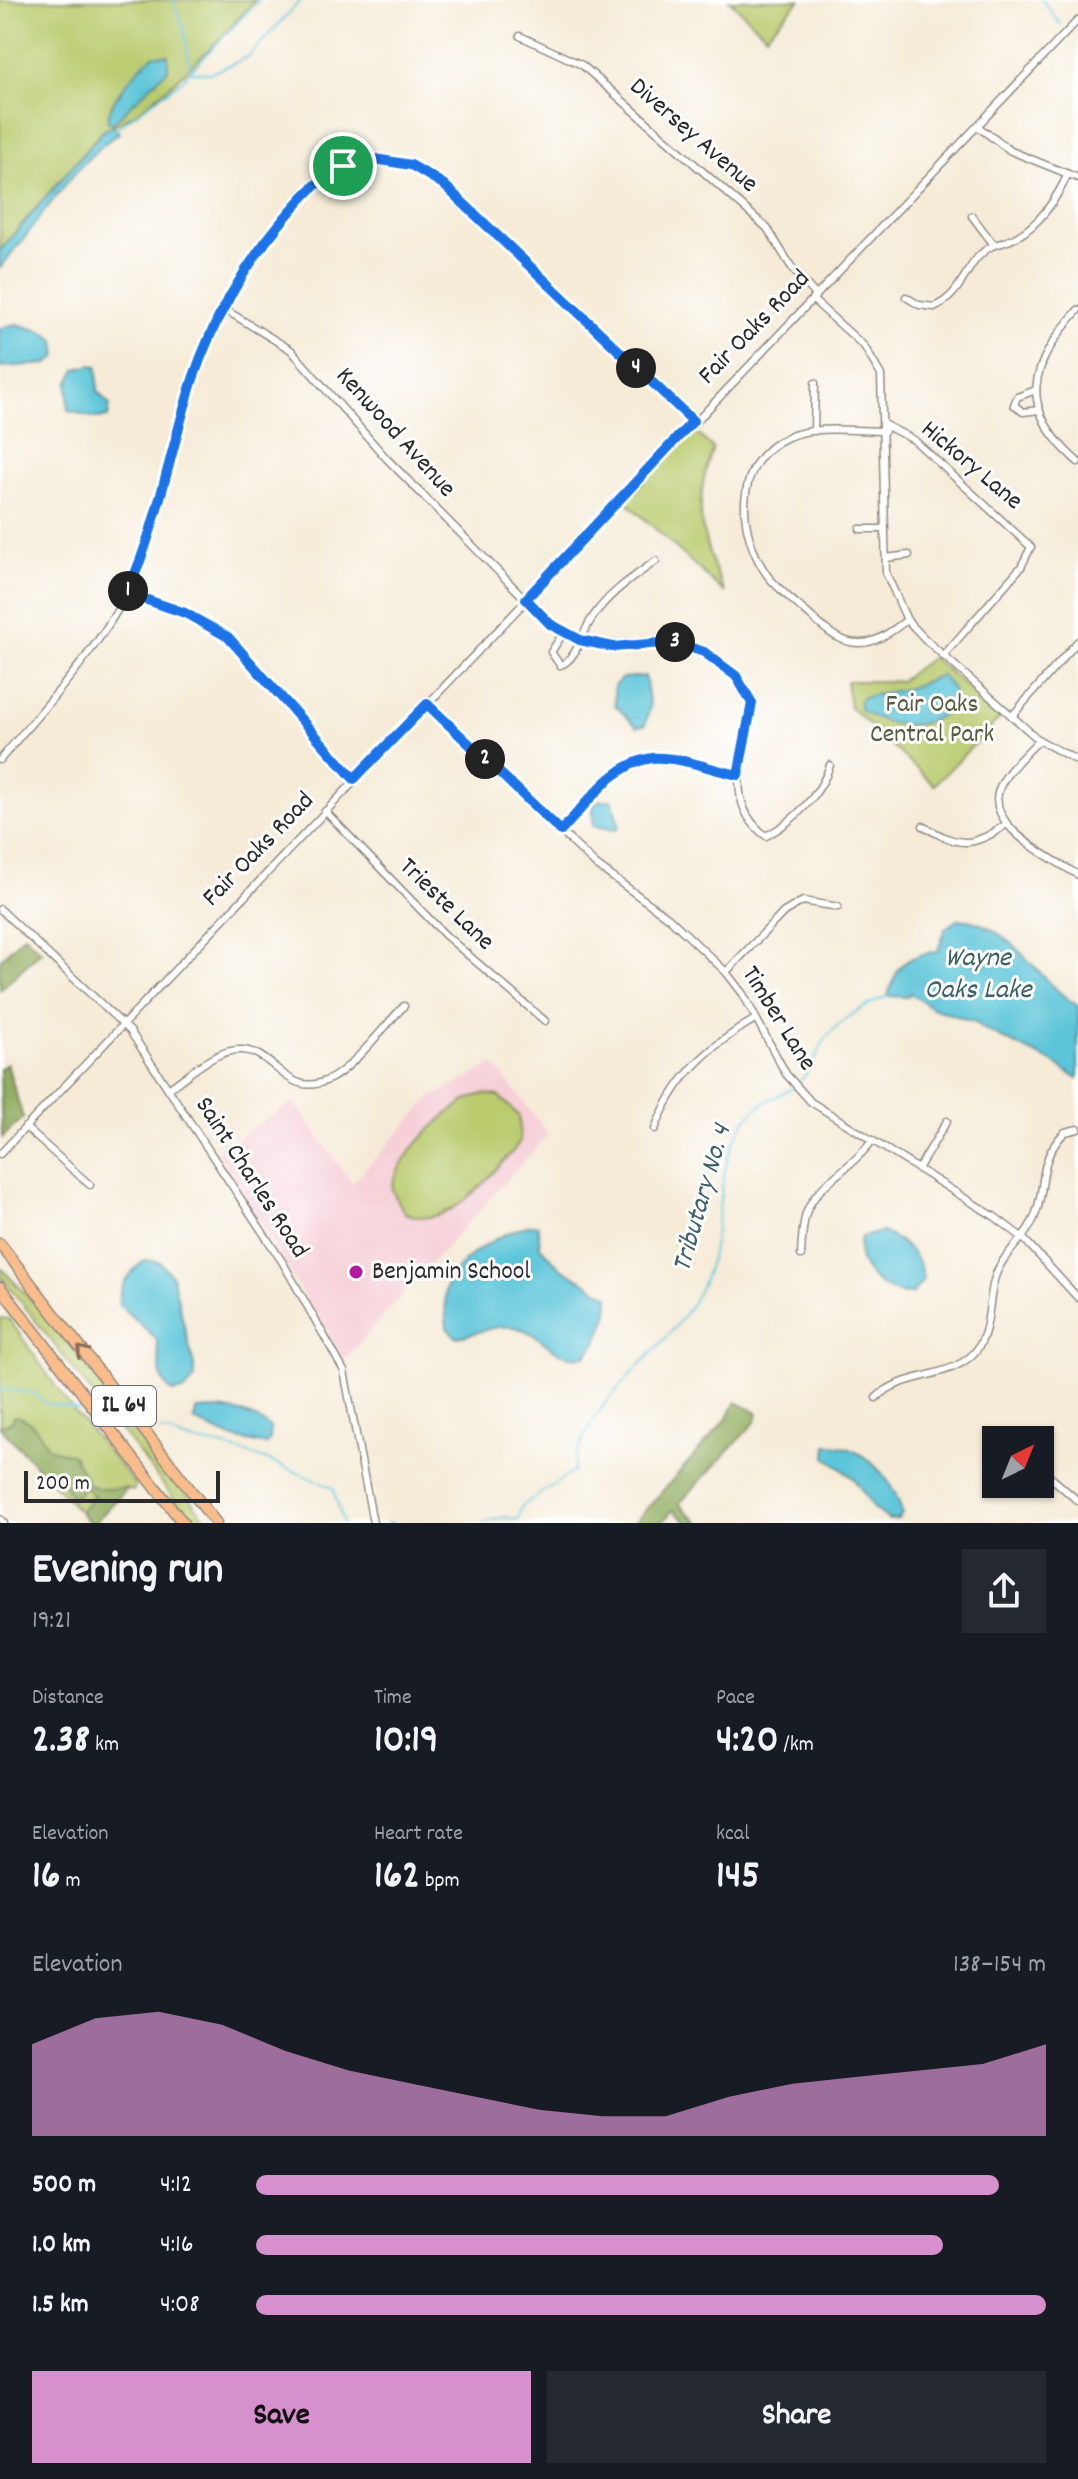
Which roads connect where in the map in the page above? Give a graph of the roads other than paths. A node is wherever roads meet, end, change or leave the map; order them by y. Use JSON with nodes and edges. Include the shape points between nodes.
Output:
{"nodes":[{"id":1,"x":1078,"y":20,"type":"edge"},
{"id":2,"x":520,"y":36,"type":"dead end"},
{"id":3,"x":977,"y":126,"type":"junction"},
{"id":4,"x":1068,"y":174,"type":"junction"},
{"id":5,"x":1078,"y":178,"type":"edge"},
{"id":6,"x":972,"y":216,"type":"dead end"},
{"id":7,"x":994,"y":245,"type":"junction"},
{"id":8,"x":814,"y":297,"type":"junction"},
{"id":9,"x":906,"y":297,"type":"dead end"},
{"id":10,"x":224,"y":309,"type":"junction"},
{"id":11,"x":1078,"y":310,"type":"edge"},
{"id":12,"x":815,"y":383,"type":"dead end"},
{"id":13,"x":1036,"y":390,"type":"junction"},
{"id":14,"x":1039,"y":410,"type":"junction"},
{"id":15,"x":693,"y":421,"type":"junction"},
{"id":16,"x":885,"y":428,"type":"junction"},
{"id":17,"x":814,"y":431,"type":"junction"},
{"id":18,"x":1078,"y":462,"type":"edge"},
{"id":19,"x":860,"y":529,"type":"dead end"},
{"id":20,"x":885,"y":529,"type":"junction"},
{"id":21,"x":909,"y":555,"type":"dead end"},
{"id":22,"x":886,"y":558,"type":"junction"},
{"id":23,"x":656,"y":561,"type":"dead end"},
{"id":24,"x":127,"y":593,"type":"junction"},
{"id":25,"x":526,"y":599,"type":"junction"},
{"id":26,"x":907,"y":620,"type":"junction"},
{"id":27,"x":564,"y":632,"type":"junction"},
{"id":28,"x":580,"y":640,"type":"junction"},
{"id":29,"x":1078,"y":641,"type":"edge"},
{"id":30,"x":943,"y":656,"type":"junction"},
{"id":31,"x":427,"y":704,"type":"junction"},
{"id":32,"x":1012,"y":716,"type":"junction"},
{"id":33,"x":1039,"y":740,"type":"junction"},
{"id":34,"x":0,"y":760,"type":"edge"},
{"id":35,"x":1078,"y":761,"type":"edge"},
{"id":36,"x":830,"y":765,"type":"dead end"},
{"id":37,"x":738,"y":775,"type":"junction"},
{"id":38,"x":354,"y":779,"type":"junction"},
{"id":39,"x":325,"y":811,"type":"junction"},
{"id":40,"x":1005,"y":825,"type":"junction"},
{"id":41,"x":923,"y":826,"type":"dead end"},
{"id":42,"x":561,"y":831,"type":"junction"},
{"id":43,"x":1078,"y":875,"type":"edge"},
{"id":44,"x":838,"y":907,"type":"dead end"},
{"id":45,"x":0,"y":909,"type":"edge"},
{"id":46,"x":726,"y":972,"type":"junction"},
{"id":47,"x":404,"y":1006,"type":"dead end"},
{"id":48,"x":755,"y":1019,"type":"junction"},
{"id":49,"x":545,"y":1021,"type":"dead end"},
{"id":50,"x":123,"y":1023,"type":"junction"},
{"id":51,"x":168,"y":1089,"type":"junction"},
{"id":52,"x":947,"y":1121,"type":"dead end"},
{"id":53,"x":25,"y":1127,"type":"junction"},
{"id":54,"x":655,"y":1129,"type":"dead end"},
{"id":55,"x":1077,"y":1130,"type":"edge"},
{"id":56,"x":871,"y":1142,"type":"junction"},
{"id":57,"x":0,"y":1154,"type":"edge"},
{"id":58,"x":918,"y":1169,"type":"junction"},
{"id":59,"x":90,"y":1185,"type":"dead end"},
{"id":60,"x":1023,"y":1238,"type":"junction"},
{"id":61,"x":0,"y":1244,"type":"edge"},
{"id":62,"x":801,"y":1255,"type":"dead end"},
{"id":63,"x":0,"y":1287,"type":"edge"},
{"id":64,"x":1078,"y":1298,"type":"edge"},
{"id":65,"x":876,"y":1398,"type":"dead end"},
{"id":66,"x":1054,"y":1480,"type":"edge"},
{"id":67,"x":1078,"y":1500,"type":"edge"},
{"id":68,"x":0,"y":1519,"type":"edge"},
{"id":69,"x":4,"y":1523,"type":"edge"},
{"id":70,"x":182,"y":1523,"type":"edge"},
{"id":71,"x":216,"y":1523,"type":"edge"},
{"id":72,"x":373,"y":1523,"type":"edge"}],
"edges":[{"from":1,"to":3,"type":"street","name":"Fair Oaks Road"},
{"from":2,"to":8,"type":"street","name":"Diversey Avenue","via":[[569,57],[591,73],[767,228]]},
{"from":3,"to":4,"type":"street","via":[[1003,147]]},
{"from":3,"to":8,"type":"street","name":"Fair Oaks Road"},
{"from":4,"to":5,"type":"street"},
{"from":4,"to":7,"type":"street","via":[[1038,220],[1014,239]]},
{"from":6,"to":7,"type":"street"},
{"from":7,"to":9,"type":"street","via":[[978,255],[947,302],[926,307]]},
{"from":8,"to":15,"type":"street","name":"Fair Oaks Road"},
{"from":8,"to":16,"type":"street","name":"Diversey Avenue","via":[[873,355],[883,384]]},
{"from":10,"to":15,"type":"street","via":[[276,228],[320,180],[350,163],[411,165],[443,184]]},
{"from":10,"to":24,"type":"street","via":[[194,377],[152,531]]},
{"from":10,"to":25,"type":"street","name":"Kenwood Avenue","via":[[291,350],[387,459]]},
{"from":11,"to":13,"type":"street","via":[[1045,352]]},
{"from":12,"to":17,"type":"street"},
{"from":13,"to":14,"type":"street"},
{"from":13,"to":14,"type":"street","via":[[1017,397],[1014,405],[1023,412]]},
{"from":14,"to":18,"type":"street","via":[[1052,437]]},
{"from":15,"to":25,"type":"street","name":"Fair Oaks Road"},
{"from":16,"to":17,"type":"street","name":"Hickory Lane"},
{"from":16,"to":20,"type":"street","name":"Diversey Avenue"},
{"from":16,"to":30,"type":"street","name":"Hickory Lane","via":[[914,440],[1031,547],[1021,567]]},
{"from":17,"to":26,"type":"street","name":"Hickory Lane","via":[[778,443],[751,474],[743,506],[758,560],[780,589],[840,639],[875,640]]},
{"from":19,"to":20,"type":"street"},
{"from":20,"to":22,"type":"street","name":"Diversey Avenue"},
{"from":21,"to":22,"type":"street"},
{"from":22,"to":26,"type":"street","name":"Diversey Avenue","via":[[886,573]]},
{"from":23,"to":28,"type":"street","via":[[618,589]]},
{"from":24,"to":34,"type":"street"},
{"from":24,"to":38,"type":"street","via":[[185,613],[228,637]]},
{"from":25,"to":27,"type":"street","name":"Kenwood Avenue"},
{"from":25,"to":31,"type":"street","name":"Fair Oaks Road"},
{"from":26,"to":30,"type":"street"},
{"from":27,"to":28,"type":"street","name":"Kenwood Avenue"},
{"from":27,"to":28,"type":"street","via":[[551,652],[555,663],[569,661]]},
{"from":28,"to":37,"type":"street","name":"Kenwood Avenue","via":[[613,647],[674,642],[715,658],[736,676],[752,703]]},
{"from":29,"to":32,"type":"street"},
{"from":30,"to":32,"type":"street"},
{"from":31,"to":38,"type":"street","name":"Fair Oaks Road"},
{"from":31,"to":42,"type":"street","name":"Timber Lane"},
{"from":32,"to":33,"type":"street"},
{"from":33,"to":35,"type":"street"},
{"from":33,"to":40,"type":"street","via":[[1001,784],[997,798]]},
{"from":36,"to":37,"type":"street","via":[[814,795],[785,826],[766,836],[748,820]]},
{"from":37,"to":42,"type":"street","via":[[664,759],[639,761],[617,773]]},
{"from":38,"to":39,"type":"street","name":"Fair Oaks Road"},
{"from":39,"to":49,"type":"street","name":"Trieste Lane","via":[[445,935]]},
{"from":39,"to":50,"type":"street","name":"Fair Oaks Road"},
{"from":40,"to":41,"type":"street","via":[[984,840],[967,843]]},
{"from":40,"to":43,"type":"street"},
{"from":42,"to":46,"type":"street","name":"Timber Lane","via":[[603,871],[669,918]]},
{"from":44,"to":46,"type":"street","via":[[803,901],[771,924]]},
{"from":45,"to":50,"type":"street","name":"Saint Charles Road"},
{"from":46,"to":48,"type":"street","name":"Timber Lane"},
{"from":47,"to":51,"type":"street","via":[[329,1080],[294,1082],[260,1055],[240,1050],[216,1056]]},
{"from":48,"to":54,"type":"street","via":[[696,1062],[668,1098]]},
{"from":48,"to":56,"type":"street","name":"Timber Lane","via":[[796,1086],[821,1110]]},
{"from":50,"to":51,"type":"street","name":"Saint Charles Road"},
{"from":50,"to":53,"type":"street","name":"Fair Oaks Road"},
{"from":51,"to":72,"type":"street","name":"Saint Charles Road","via":[[283,1263],[344,1371]]},
{"from":52,"to":58,"type":"street"},
{"from":53,"to":57,"type":"street","name":"Fair Oaks Road"},
{"from":53,"to":59,"type":"street"},
{"from":55,"to":60,"type":"street","via":[[1065,1132],[1049,1150],[1036,1215]]},
{"from":56,"to":58,"type":"street","name":"Timber Lane"},
{"from":56,"to":62,"type":"street","via":[[810,1204]]},
{"from":58,"to":60,"type":"street","name":"Timber Lane"},
{"from":60,"to":64,"type":"street","name":"Timber Lane"},
{"from":60,"to":65,"type":"street","via":[[998,1268],[984,1334],[973,1353],[956,1366],[894,1385]]},
{"from":71,"to":61,"type":"main road","number":"IL 64","one_way":true},
{"from":63,"to":70,"type":"main road","number":"IL 64"},
{"from":66,"to":67,"type":"street"},
{"from":68,"to":69,"type":"street"}]}
